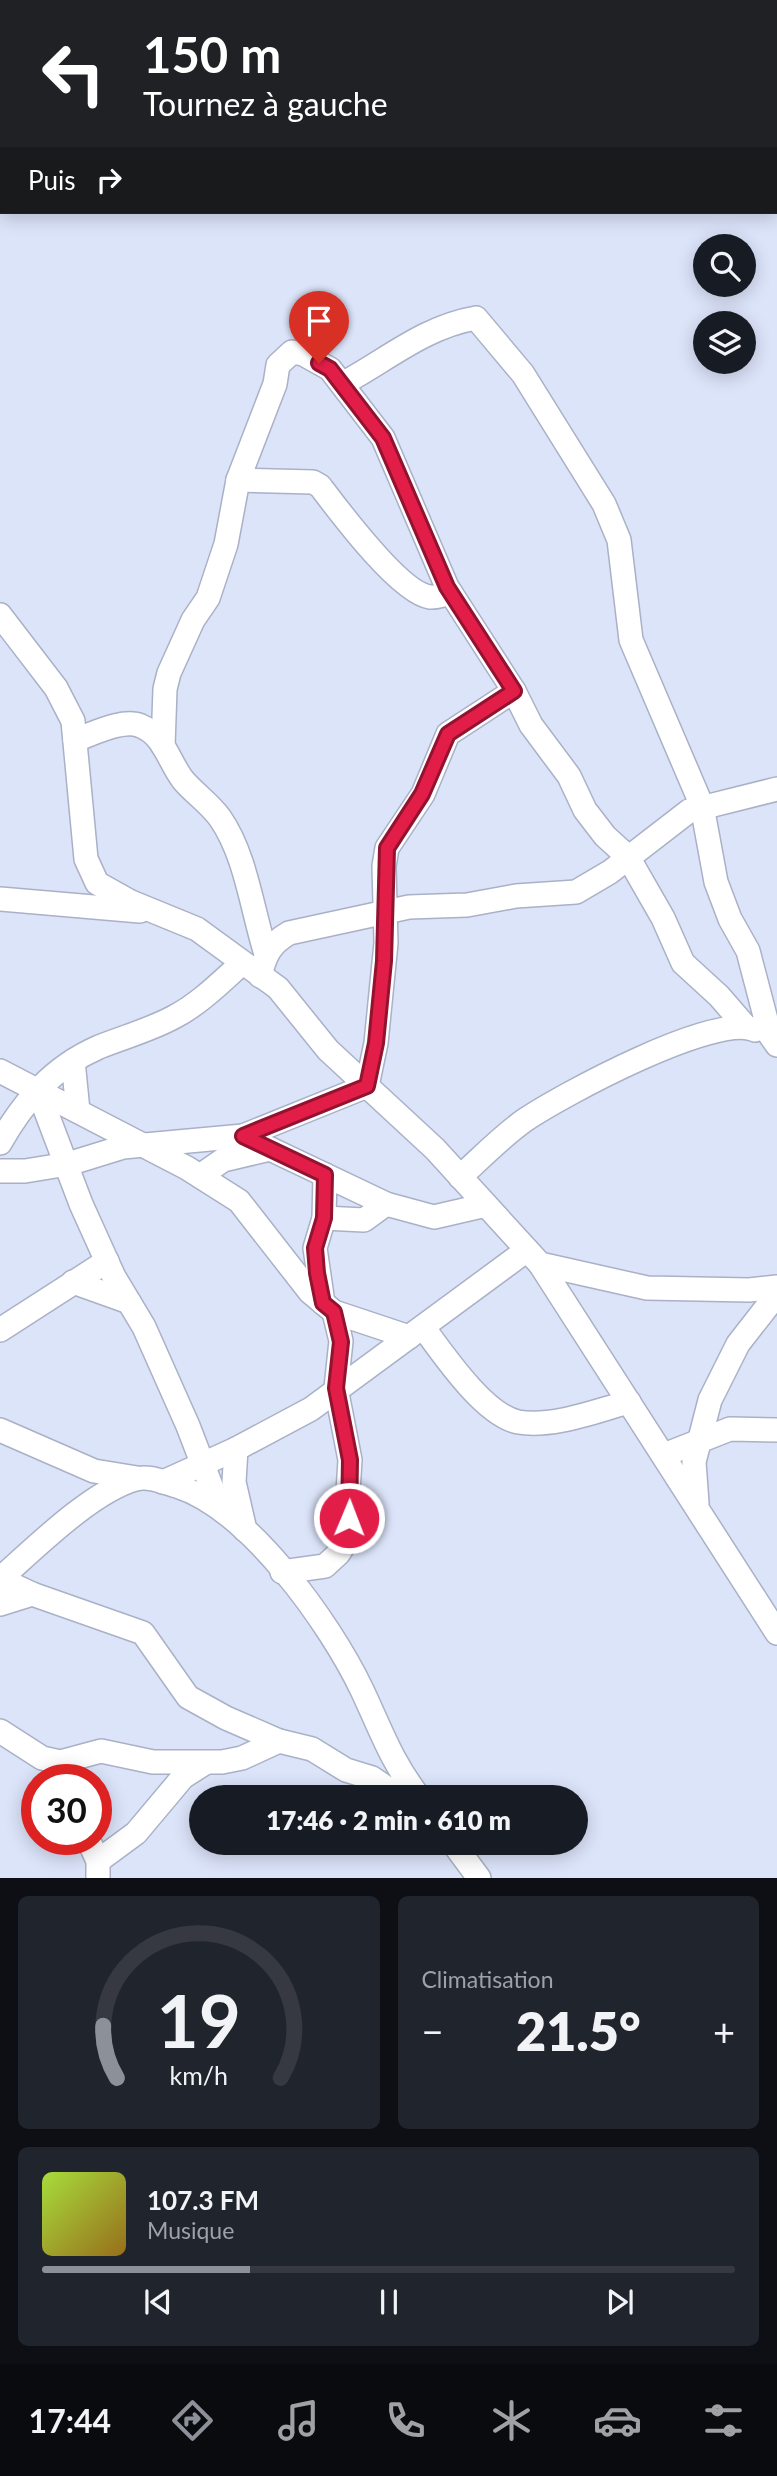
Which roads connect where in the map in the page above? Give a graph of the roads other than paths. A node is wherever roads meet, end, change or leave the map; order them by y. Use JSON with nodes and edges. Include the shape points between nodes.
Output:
{"nodes":[{"id":1,"x":342,"y":384,"type":"junction"},
{"id":2,"x":238,"y":480,"type":"junction"},
{"id":3,"x":451,"y":593,"type":"junction"},
{"id":4,"x":0,"y":615,"type":"edge"},
{"id":5,"x":165,"y":689,"type":"junction"},
{"id":6,"x":514,"y":691,"type":"junction"},
{"id":7,"x":128,"y":724,"type":"junction"},
{"id":8,"x":75,"y":740,"type":"junction"},
{"id":9,"x":163,"y":746,"type":"junction"},
{"id":10,"x":777,"y":789,"type":"edge"},
{"id":11,"x":702,"y":806,"type":"junction"},
{"id":12,"x":619,"y":865,"type":"junction"},
{"id":13,"x":0,"y":899,"type":"edge"},
{"id":14,"x":157,"y":912,"type":"junction"},
{"id":15,"x":385,"y":914,"type":"junction"},
{"id":16,"x":265,"y":954,"type":"junction"},
{"id":17,"x":251,"y":970,"type":"junction"},
{"id":18,"x":755,"y":1025,"type":"junction"},
{"id":19,"x":776,"y":1044,"type":"edge"},
{"id":20,"x":70,"y":1063,"type":"junction"},
{"id":21,"x":3,"y":1072,"type":"edge"},
{"id":22,"x":367,"y":1086,"type":"junction"},
{"id":23,"x":37,"y":1092,"type":"junction"},
{"id":24,"x":78,"y":1111,"type":"junction"},
{"id":25,"x":243,"y":1136,"type":"junction"},
{"id":26,"x":1,"y":1140,"type":"edge"},
{"id":27,"x":192,"y":1142,"type":"junction"},
{"id":28,"x":139,"y":1146,"type":"junction"},
{"id":29,"x":270,"y":1149,"type":"junction"},
{"id":30,"x":68,"y":1164,"type":"junction"},
{"id":31,"x":6,"y":1171,"type":"edge"},
{"id":32,"x":193,"y":1172,"type":"junction"},
{"id":33,"x":325,"y":1175,"type":"junction"},
{"id":34,"x":460,"y":1177,"type":"junction"},
{"id":35,"x":386,"y":1203,"type":"junction"},
{"id":36,"x":486,"y":1205,"type":"junction"},
{"id":37,"x":324,"y":1218,"type":"junction"},
{"id":38,"x":315,"y":1248,"type":"junction"},
{"id":39,"x":534,"y":1257,"type":"junction"},
{"id":40,"x":107,"y":1261,"type":"junction"},
{"id":41,"x":289,"y":1263,"type":"junction"},
{"id":42,"x":73,"y":1282,"type":"junction"},
{"id":43,"x":777,"y":1287,"type":"edge"},
{"id":44,"x":777,"y":1294,"type":"edge"},
{"id":45,"x":129,"y":1302,"type":"junction"},
{"id":46,"x":329,"y":1307,"type":"junction"},
{"id":47,"x":0,"y":1330,"type":"edge"},
{"id":48,"x":416,"y":1332,"type":"junction"},
{"id":49,"x":336,"y":1388,"type":"junction"},
{"id":50,"x":629,"y":1402,"type":"junction"},
{"id":51,"x":0,"y":1430,"type":"edge"},
{"id":52,"x":777,"y":1430,"type":"edge"},
{"id":53,"x":699,"y":1439,"type":"junction"},
{"id":54,"x":236,"y":1450,"type":"junction"},
{"id":55,"x":664,"y":1455,"type":"junction"},
{"id":56,"x":203,"y":1464,"type":"junction"},
{"id":57,"x":137,"y":1478,"type":"junction"},
{"id":58,"x":163,"y":1482,"type":"junction"},
{"id":59,"x":218,"y":1504,"type":"junction"},
{"id":60,"x":697,"y":1506,"type":"junction"},
{"id":61,"x":245,"y":1530,"type":"junction"},
{"id":62,"x":282,"y":1572,"type":"junction"},
{"id":63,"x":32,"y":1594,"type":"junction"},
{"id":64,"x":0,"y":1604,"type":"edge"},
{"id":65,"x":770,"y":1614,"type":"edge"},
{"id":66,"x":777,"y":1633,"type":"edge"},
{"id":67,"x":0,"y":1731,"type":"edge"},
{"id":68,"x":279,"y":1741,"type":"junction"},
{"id":69,"x":388,"y":1751,"type":"junction"},
{"id":70,"x":42,"y":1758,"type":"junction"},
{"id":71,"x":46,"y":1764,"type":"edge"},
{"id":72,"x":180,"y":1769,"type":"junction"},
{"id":73,"x":382,"y":1785,"type":"edge"},
{"id":74,"x":397,"y":1785,"type":"edge"},
{"id":75,"x":397,"y":1785,"type":"edge"},
{"id":76,"x":462,"y":1855,"type":"edge"},
{"id":77,"x":98,"y":1869,"type":"edge"},
{"id":78,"x":477,"y":1876,"type":"edge"}],
"edges":[{"from":1,"to":2,"type":"street","via":[[330,369],[303,354],[287,355],[278,365]]},
{"from":1,"to":3,"type":"street","via":[[383,438]]},
{"from":1,"to":11,"type":"street","via":[[435,328],[481,320],[523,374],[604,504],[622,550],[631,640]]},
{"from":2,"to":3,"type":"street","via":[[313,482],[362,541],[412,588],[430,597]]},
{"from":2,"to":5,"type":"street","via":[[226,544],[208,598],[193,620]]},
{"from":3,"to":6,"type":"street"},
{"from":4,"to":8,"type":"street","via":[[56,688],[73,720]]},
{"from":5,"to":7,"type":"street"},
{"from":5,"to":9,"type":"street"},
{"from":6,"to":12,"type":"street"},
{"from":6,"to":15,"type":"street","via":[[448,734],[422,794],[387,848]]},
{"from":7,"to":8,"type":"street"},
{"from":7,"to":9,"type":"street","via":[[157,736]]},
{"from":8,"to":14,"type":"street","via":[[86,859],[97,883]]},
{"from":9,"to":16,"type":"street","via":[[183,779],[219,817],[233,840]]},
{"from":10,"to":11,"type":"street"},
{"from":11,"to":12,"type":"street"},
{"from":11,"to":18,"type":"street","via":[[716,882],[748,951]]},
{"from":12,"to":15,"type":"street","via":[[576,892],[409,907]]},
{"from":12,"to":18,"type":"street","via":[[642,883],[683,963]]},
{"from":13,"to":14,"type":"street"},
{"from":14,"to":17,"type":"street","via":[[197,929]]},
{"from":15,"to":16,"type":"street","via":[[289,933]]},
{"from":15,"to":22,"type":"street","via":[[381,998]]},
{"from":16,"to":17,"type":"street"},
{"from":17,"to":20,"type":"street","via":[[174,1017]]},
{"from":17,"to":22,"type":"street","via":[[278,988],[328,1050]]},
{"from":18,"to":19,"type":"street"},
{"from":18,"to":34,"type":"street","via":[[688,1039],[590,1080],[523,1121]]},
{"from":20,"to":21,"type":"street"},
{"from":20,"to":23,"type":"street"},
{"from":20,"to":24,"type":"street"},
{"from":21,"to":23,"type":"street"},
{"from":22,"to":25,"type":"street"},
{"from":22,"to":34,"type":"street"},
{"from":23,"to":24,"type":"street"},
{"from":23,"to":26,"type":"street"},
{"from":23,"to":30,"type":"street"},
{"from":24,"to":28,"type":"street"},
{"from":25,"to":27,"type":"street"},
{"from":25,"to":29,"type":"street"},
{"from":26,"to":31,"type":"street"},
{"from":27,"to":28,"type":"street"},
{"from":27,"to":32,"type":"street"},
{"from":28,"to":30,"type":"street"},
{"from":28,"to":32,"type":"street"},
{"from":29,"to":32,"type":"street"},
{"from":29,"to":33,"type":"street"},
{"from":30,"to":31,"type":"street"},
{"from":30,"to":40,"type":"street"},
{"from":32,"to":41,"type":"street","via":[[240,1200]]},
{"from":33,"to":35,"type":"street"},
{"from":33,"to":37,"type":"street"},
{"from":34,"to":36,"type":"street"},
{"from":35,"to":36,"type":"street","via":[[434,1216]]},
{"from":35,"to":37,"type":"street","via":[[364,1220]]},
{"from":36,"to":39,"type":"street"},
{"from":37,"to":38,"type":"street"},
{"from":38,"to":41,"type":"street"},
{"from":38,"to":46,"type":"street"},
{"from":39,"to":43,"type":"street","via":[[647,1288]]},
{"from":39,"to":48,"type":"street"},
{"from":39,"to":50,"type":"street"},
{"from":40,"to":42,"type":"street"},
{"from":40,"to":45,"type":"street"},
{"from":41,"to":46,"type":"street","via":[[310,1292]]},
{"from":42,"to":45,"type":"street"},
{"from":42,"to":47,"type":"street"},
{"from":44,"to":53,"type":"street","via":[[725,1366]]},
{"from":45,"to":56,"type":"street","via":[[150,1339]]},
{"from":46,"to":48,"type":"street"},
{"from":46,"to":49,"type":"street","via":[[341,1342]]},
{"from":48,"to":49,"type":"street"},
{"from":48,"to":50,"type":"street","via":[[487,1403],[510,1419],[547,1422]]},
{"from":49,"to":54,"type":"street","via":[[311,1409]]},
{"from":49,"to":62,"type":"street","via":[[351,1475],[347,1501],[352,1531],[325,1566]]},
{"from":50,"to":55,"type":"street"},
{"from":51,"to":57,"type":"street","via":[[94,1471]]},
{"from":52,"to":53,"type":"street","via":[[730,1429]]},
{"from":53,"to":55,"type":"street"},
{"from":53,"to":60,"type":"street","via":[[694,1462]]},
{"from":54,"to":56,"type":"street"},
{"from":54,"to":61,"type":"street","via":[[234,1482]]},
{"from":55,"to":60,"type":"street"},
{"from":56,"to":58,"type":"street"},
{"from":56,"to":59,"type":"street"},
{"from":57,"to":58,"type":"street"},
{"from":57,"to":63,"type":"street","via":[[108,1492],[59,1527],[0,1579]]},
{"from":58,"to":59,"type":"street"},
{"from":59,"to":61,"type":"street"},
{"from":60,"to":65,"type":"street"},
{"from":61,"to":62,"type":"street"},
{"from":62,"to":69,"type":"street","via":[[336,1644],[362,1689]]},
{"from":63,"to":64,"type":"street"},
{"from":63,"to":68,"type":"street","via":[[143,1633],[188,1697]]},
{"from":65,"to":66,"type":"street"},
{"from":67,"to":70,"type":"street"},
{"from":68,"to":72,"type":"street","via":[[242,1758]]},
{"from":68,"to":73,"type":"street","via":[[312,1749]]},
{"from":69,"to":74,"type":"street"},
{"from":69,"to":75,"type":"street"},
{"from":70,"to":71,"type":"street"},
{"from":70,"to":72,"type":"street","via":[[60,1762],[101,1751]]},
{"from":72,"to":77,"type":"street","via":[[136,1833]]},
{"from":76,"to":78,"type":"street"}]}
